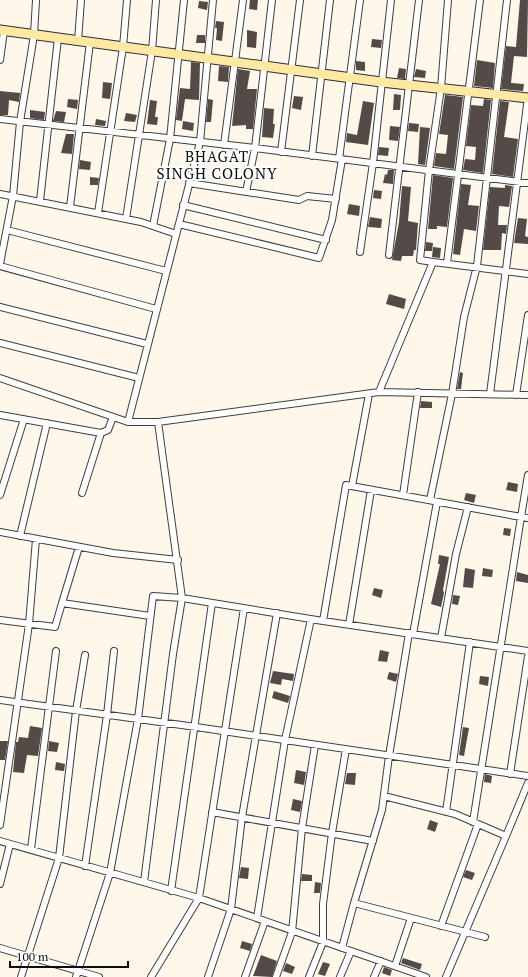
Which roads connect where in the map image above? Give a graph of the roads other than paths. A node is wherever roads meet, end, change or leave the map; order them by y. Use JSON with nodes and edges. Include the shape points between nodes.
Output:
{"nodes":[{"id":1,"x":36,"y":0,"type":"edge"},
{"id":2,"x":81,"y":0,"type":"edge"},
{"id":3,"x":127,"y":0,"type":"edge"},
{"id":4,"x":156,"y":0,"type":"edge"},
{"id":5,"x":184,"y":0,"type":"edge"},
{"id":6,"x":213,"y":0,"type":"edge"},
{"id":7,"x":243,"y":0,"type":"edge"},
{"id":8,"x":272,"y":0,"type":"edge"},
{"id":9,"x":300,"y":0,"type":"edge"},
{"id":10,"x":330,"y":0,"type":"edge"},
{"id":11,"x":360,"y":0,"type":"edge"},
{"id":12,"x":391,"y":0,"type":"edge"},
{"id":13,"x":419,"y":0,"type":"edge"},
{"id":14,"x":448,"y":0,"type":"edge"},
{"id":15,"x":480,"y":0,"type":"edge"},
{"id":16,"x":507,"y":0,"type":"edge"},
{"id":17,"x":2,"y":30,"type":"edge"},
{"id":18,"x":34,"y":35,"type":"junction"},
{"id":19,"x":58,"y":38,"type":"junction"},
{"id":20,"x":78,"y":41,"type":"junction"},
{"id":21,"x":90,"y":42,"type":"junction"},
{"id":22,"x":123,"y":47,"type":"junction"},
{"id":23,"x":152,"y":51,"type":"junction"},
{"id":24,"x":178,"y":54,"type":"junction"},
{"id":25,"x":208,"y":58,"type":"junction"},
{"id":26,"x":0,"y":60,"type":"edge"},
{"id":27,"x":235,"y":62,"type":"junction"},
{"id":28,"x":265,"y":66,"type":"junction"},
{"id":29,"x":291,"y":69,"type":"junction"},
{"id":30,"x":322,"y":73,"type":"junction"},
{"id":31,"x":349,"y":76,"type":"junction"},
{"id":32,"x":381,"y":82,"type":"junction"},
{"id":33,"x":410,"y":84,"type":"junction"},
{"id":34,"x":441,"y":88,"type":"junction"},
{"id":35,"x":468,"y":91,"type":"junction"},
{"id":36,"x":498,"y":94,"type":"junction"},
{"id":37,"x":528,"y":98,"type":"edge"},
{"id":38,"x":0,"y":119,"type":"edge"},
{"id":39,"x":20,"y":122,"type":"junction"},
{"id":40,"x":50,"y":125,"type":"junction"},
{"id":41,"x":79,"y":128,"type":"junction"},
{"id":42,"x":110,"y":132,"type":"junction"},
{"id":43,"x":139,"y":135,"type":"junction"},
{"id":44,"x":170,"y":139,"type":"junction"},
{"id":45,"x":200,"y":142,"type":"junction"},
{"id":46,"x":224,"y":145,"type":"junction"},
{"id":47,"x":254,"y":148,"type":"junction"},
{"id":48,"x":281,"y":152,"type":"junction"},
{"id":49,"x":312,"y":156,"type":"junction"},
{"id":50,"x":340,"y":159,"type":"junction"},
{"id":51,"x":373,"y":163,"type":"junction"},
{"id":52,"x":399,"y":167,"type":"junction"},
{"id":53,"x":429,"y":170,"type":"junction"},
{"id":54,"x":459,"y":174,"type":"junction"},
{"id":55,"x":487,"y":179,"type":"junction"},
{"id":56,"x":517,"y":182,"type":"junction"},
{"id":57,"x":189,"y":183,"type":"junction"},
{"id":58,"x":528,"y":183,"type":"edge"},
{"id":59,"x":246,"y":192,"type":"junction"},
{"id":60,"x":0,"y":194,"type":"edge"},
{"id":61,"x":13,"y":196,"type":"junction"},
{"id":62,"x":336,"y":199,"type":"junction"},
{"id":63,"x":40,"y":201,"type":"junction"},
{"id":64,"x":184,"y":204,"type":"junction"},
{"id":65,"x":70,"y":207,"type":"junction"},
{"id":66,"x":98,"y":213,"type":"junction"},
{"id":67,"x":126,"y":219,"type":"junction"},
{"id":68,"x":178,"y":224,"type":"junction"},
{"id":69,"x":153,"y":226,"type":"junction"},
{"id":70,"x":6,"y":230,"type":"junction"},
{"id":71,"x":176,"y":234,"type":"junction"},
{"id":72,"x":326,"y":240,"type":"junction"},
{"id":73,"x":360,"y":252,"type":"dead end"},
{"id":74,"x":389,"y":256,"type":"dead end"},
{"id":75,"x":434,"y":262,"type":"junction"},
{"id":76,"x":447,"y":263,"type":"junction"},
{"id":77,"x":0,"y":265,"type":"edge"},
{"id":78,"x":477,"y":266,"type":"junction"},
{"id":79,"x":166,"y":271,"type":"junction"},
{"id":80,"x":505,"y":271,"type":"junction"},
{"id":81,"x":528,"y":274,"type":"edge"},
{"id":82,"x":0,"y":306,"type":"edge"},
{"id":83,"x":156,"y":309,"type":"junction"},
{"id":84,"x":528,"y":315,"type":"edge"},
{"id":85,"x":0,"y":343,"type":"edge"},
{"id":86,"x":147,"y":344,"type":"junction"},
{"id":87,"x":0,"y":378,"type":"edge"},
{"id":88,"x":139,"y":378,"type":"junction"},
{"id":89,"x":379,"y":392,"type":"junction"},
{"id":90,"x":418,"y":392,"type":"junction"},
{"id":91,"x":369,"y":394,"type":"junction"},
{"id":92,"x":452,"y":394,"type":"junction"},
{"id":93,"x":490,"y":394,"type":"junction"},
{"id":94,"x":516,"y":395,"type":"junction"},
{"id":95,"x":528,"y":395,"type":"edge"},
{"id":96,"x":0,"y":414,"type":"edge"},
{"id":97,"x":113,"y":417,"type":"junction"},
{"id":98,"x":24,"y":419,"type":"junction"},
{"id":99,"x":128,"y":422,"type":"junction"},
{"id":100,"x":158,"y":422,"type":"junction"},
{"id":101,"x":47,"y":424,"type":"junction"},
{"id":102,"x":101,"y":433,"type":"junction"},
{"id":103,"x":528,"y":475,"type":"edge"},
{"id":104,"x":352,"y":486,"type":"junction"},
{"id":105,"x":372,"y":490,"type":"junction"},
{"id":106,"x":82,"y":493,"type":"dead end"},
{"id":107,"x":0,"y":495,"type":"edge"},
{"id":108,"x":403,"y":496,"type":"junction"},
{"id":109,"x":433,"y":501,"type":"junction"},
{"id":110,"x":468,"y":507,"type":"junction"},
{"id":111,"x":525,"y":518,"type":"edge"},
{"id":112,"x":0,"y":532,"type":"edge"},
{"id":113,"x":20,"y":536,"type":"junction"},
{"id":114,"x":36,"y":539,"type":"junction"},
{"id":115,"x":78,"y":547,"type":"junction"},
{"id":116,"x":178,"y":560,"type":"junction"},
{"id":117,"x":182,"y":598,"type":"junction"},
{"id":118,"x":62,"y":603,"type":"junction"},
{"id":119,"x":212,"y":603,"type":"junction"},
{"id":120,"x":244,"y":608,"type":"junction"},
{"id":121,"x":277,"y":613,"type":"junction"},
{"id":122,"x":150,"y":616,"type":"junction"},
{"id":123,"x":311,"y":619,"type":"junction"},
{"id":124,"x":0,"y":620,"type":"edge"},
{"id":125,"x":323,"y":621,"type":"junction"},
{"id":126,"x":29,"y":624,"type":"junction"},
{"id":127,"x":349,"y":624,"type":"junction"},
{"id":128,"x":411,"y":634,"type":"junction"},
{"id":129,"x":441,"y":638,"type":"junction"},
{"id":130,"x":470,"y":642,"type":"junction"},
{"id":131,"x":502,"y":647,"type":"junction"},
{"id":132,"x":56,"y":651,"type":"dead end"},
{"id":133,"x":114,"y":651,"type":"dead end"},
{"id":134,"x":528,"y":651,"type":"edge"},
{"id":135,"x":85,"y":655,"type":"dead end"},
{"id":136,"x":528,"y":656,"type":"edge"},
{"id":137,"x":0,"y":700,"type":"edge"},
{"id":138,"x":19,"y":703,"type":"junction"},
{"id":139,"x":48,"y":707,"type":"junction"},
{"id":140,"x":76,"y":711,"type":"junction"},
{"id":141,"x":107,"y":715,"type":"junction"},
{"id":142,"x":138,"y":719,"type":"junction"},
{"id":143,"x":164,"y":723,"type":"junction"},
{"id":144,"x":196,"y":726,"type":"junction"},
{"id":145,"x":224,"y":731,"type":"junction"},
{"id":146,"x":256,"y":736,"type":"junction"},
{"id":147,"x":285,"y":740,"type":"junction"},
{"id":148,"x":315,"y":744,"type":"junction"},
{"id":149,"x":346,"y":749,"type":"junction"},
{"id":150,"x":389,"y":756,"type":"junction"},
{"id":151,"x":452,"y":765,"type":"junction"},
{"id":152,"x":482,"y":769,"type":"junction"},
{"id":153,"x":510,"y":774,"type":"junction"},
{"id":154,"x":528,"y":776,"type":"edge"},
{"id":155,"x":528,"y":783,"type":"edge"},
{"id":156,"x":384,"y":796,"type":"junction"},
{"id":157,"x":212,"y":812,"type":"junction"},
{"id":158,"x":446,"y":812,"type":"junction"},
{"id":159,"x":242,"y":817,"type":"junction"},
{"id":160,"x":271,"y":822,"type":"junction"},
{"id":161,"x":476,"y":823,"type":"junction"},
{"id":162,"x":0,"y":825,"type":"edge"},
{"id":163,"x":302,"y":828,"type":"junction"},
{"id":164,"x":332,"y":833,"type":"junction"},
{"id":165,"x":506,"y":836,"type":"junction"},
{"id":166,"x":0,"y":841,"type":"edge"},
{"id":167,"x":373,"y":841,"type":"junction"},
{"id":168,"x":10,"y":844,"type":"junction"},
{"id":169,"x":31,"y":849,"type":"junction"},
{"id":170,"x":59,"y":858,"type":"junction"},
{"id":171,"x":85,"y":866,"type":"junction"},
{"id":172,"x":110,"y":873,"type":"junction"},
{"id":173,"x":144,"y":882,"type":"junction"},
{"id":174,"x":0,"y":884,"type":"edge"},
{"id":175,"x":171,"y":891,"type":"junction"},
{"id":176,"x":199,"y":898,"type":"junction"},
{"id":177,"x":354,"y":902,"type":"junction"},
{"id":178,"x":231,"y":909,"type":"junction"},
{"id":179,"x":257,"y":918,"type":"junction"},
{"id":180,"x":411,"y":918,"type":"junction"},
{"id":181,"x":265,"y":921,"type":"junction"},
{"id":182,"x":441,"y":926,"type":"junction"},
{"id":183,"x":292,"y":932,"type":"junction"},
{"id":184,"x":465,"y":932,"type":"junction"},
{"id":185,"x":484,"y":938,"type":"dead end"},
{"id":186,"x":323,"y":942,"type":"junction"},
{"id":187,"x":0,"y":948,"type":"edge"},
{"id":188,"x":342,"y":948,"type":"junction"},
{"id":189,"x":351,"y":951,"type":"junction"},
{"id":190,"x":26,"y":955,"type":"junction"},
{"id":191,"x":381,"y":961,"type":"junction"},
{"id":192,"x":395,"y":966,"type":"junction"},
{"id":193,"x":77,"y":974,"type":"edge"},
{"id":194,"x":21,"y":977,"type":"edge"},
{"id":195,"x":99,"y":977,"type":"edge"},
{"id":196,"x":151,"y":977,"type":"edge"},
{"id":197,"x":208,"y":977,"type":"edge"},
{"id":198,"x":245,"y":977,"type":"edge"},
{"id":199,"x":276,"y":977,"type":"edge"},
{"id":200,"x":309,"y":977,"type":"edge"},
{"id":201,"x":340,"y":977,"type":"edge"},
{"id":202,"x":374,"y":977,"type":"edge"},
{"id":203,"x":426,"y":977,"type":"edge"},
{"id":204,"x":446,"y":977,"type":"edge"}],
"edges":[{"from":1,"to":18,"type":"street"},
{"from":2,"to":20,"type":"street"},
{"from":3,"to":22,"type":"street"},
{"from":4,"to":23,"type":"street"},
{"from":5,"to":24,"type":"street"},
{"from":6,"to":25,"type":"street"},
{"from":7,"to":27,"type":"street"},
{"from":8,"to":28,"type":"street"},
{"from":9,"to":29,"type":"street"},
{"from":10,"to":30,"type":"street"},
{"from":11,"to":31,"type":"street"},
{"from":12,"to":32,"type":"street"},
{"from":13,"to":33,"type":"street"},
{"from":14,"to":34,"type":"street"},
{"from":15,"to":35,"type":"street"},
{"from":16,"to":36,"type":"street"},
{"from":17,"to":18,"type":"street"},
{"from":17,"to":26,"type":"street"},
{"from":18,"to":19,"type":"street"},
{"from":18,"to":39,"type":"street"},
{"from":19,"to":20,"type":"street"},
{"from":19,"to":40,"type":"street"},
{"from":20,"to":21,"type":"street"},
{"from":21,"to":22,"type":"street"},
{"from":21,"to":41,"type":"street"},
{"from":22,"to":23,"type":"street"},
{"from":22,"to":42,"type":"street"},
{"from":23,"to":24,"type":"street"},
{"from":23,"to":43,"type":"street"},
{"from":24,"to":25,"type":"street"},
{"from":24,"to":44,"type":"street"},
{"from":25,"to":27,"type":"street"},
{"from":25,"to":45,"type":"street"},
{"from":27,"to":28,"type":"street"},
{"from":27,"to":46,"type":"street"},
{"from":28,"to":29,"type":"street"},
{"from":28,"to":47,"type":"street"},
{"from":29,"to":30,"type":"street"},
{"from":29,"to":48,"type":"street"},
{"from":30,"to":31,"type":"street"},
{"from":30,"to":49,"type":"street"},
{"from":31,"to":32,"type":"street"},
{"from":31,"to":50,"type":"street"},
{"from":32,"to":33,"type":"street"},
{"from":32,"to":51,"type":"street"},
{"from":33,"to":34,"type":"street"},
{"from":33,"to":52,"type":"street"},
{"from":34,"to":35,"type":"street"},
{"from":34,"to":53,"type":"street"},
{"from":35,"to":36,"type":"street"},
{"from":35,"to":54,"type":"street"},
{"from":36,"to":37,"type":"street"},
{"from":36,"to":55,"type":"street"},
{"from":37,"to":56,"type":"street"},
{"from":38,"to":39,"type":"street"},
{"from":39,"to":40,"type":"street"},
{"from":39,"to":61,"type":"street"},
{"from":40,"to":41,"type":"street"},
{"from":40,"to":63,"type":"street"},
{"from":41,"to":42,"type":"street"},
{"from":41,"to":65,"type":"street"},
{"from":42,"to":43,"type":"street"},
{"from":42,"to":66,"type":"street"},
{"from":43,"to":44,"type":"street"},
{"from":43,"to":67,"type":"street"},
{"from":44,"to":45,"type":"street"},
{"from":44,"to":69,"type":"street"},
{"from":45,"to":46,"type":"street"},
{"from":45,"to":57,"type":"street"},
{"from":46,"to":47,"type":"street"},
{"from":47,"to":48,"type":"street"},
{"from":47,"to":59,"type":"street"},
{"from":48,"to":49,"type":"street"},
{"from":49,"to":50,"type":"street"},
{"from":50,"to":51,"type":"street"},
{"from":50,"to":62,"type":"street"},
{"from":51,"to":52,"type":"street"},
{"from":51,"to":73,"type":"street"},
{"from":52,"to":53,"type":"street"},
{"from":52,"to":74,"type":"street"},
{"from":53,"to":54,"type":"street"},
{"from":53,"to":75,"type":"street","via":[[420,260]]},
{"from":54,"to":55,"type":"street"},
{"from":54,"to":76,"type":"street"},
{"from":55,"to":56,"type":"street"},
{"from":55,"to":78,"type":"street"},
{"from":56,"to":58,"type":"street"},
{"from":56,"to":80,"type":"street"},
{"from":57,"to":59,"type":"street"},
{"from":57,"to":64,"type":"street"},
{"from":59,"to":62,"type":"street","via":[[299,200],[306,196]]},
{"from":60,"to":61,"type":"street"},
{"from":61,"to":63,"type":"street"},
{"from":61,"to":70,"type":"street"},
{"from":62,"to":72,"type":"street"},
{"from":63,"to":65,"type":"street"},
{"from":64,"to":68,"type":"street"},
{"from":64,"to":72,"type":"street"},
{"from":65,"to":66,"type":"street"},
{"from":66,"to":67,"type":"street"},
{"from":67,"to":69,"type":"street"},
{"from":68,"to":71,"type":"street"},
{"from":68,"to":72,"type":"street","via":[[319,258]]},
{"from":69,"to":71,"type":"street"},
{"from":70,"to":77,"type":"street"},
{"from":70,"to":79,"type":"street"},
{"from":71,"to":79,"type":"street"},
{"from":75,"to":76,"type":"street"},
{"from":75,"to":89,"type":"street"},
{"from":76,"to":78,"type":"street"},
{"from":77,"to":83,"type":"street"},
{"from":78,"to":80,"type":"street"},
{"from":78,"to":92,"type":"street","via":[[464,317]]},
{"from":79,"to":83,"type":"street"},
{"from":80,"to":81,"type":"street"},
{"from":80,"to":93,"type":"street"},
{"from":82,"to":86,"type":"street"},
{"from":83,"to":86,"type":"street"},
{"from":84,"to":94,"type":"street"},
{"from":85,"to":88,"type":"street"},
{"from":86,"to":88,"type":"street"},
{"from":87,"to":97,"type":"street"},
{"from":88,"to":99,"type":"street"},
{"from":89,"to":90,"type":"street"},
{"from":89,"to":91,"type":"street"},
{"from":90,"to":92,"type":"street"},
{"from":90,"to":108,"type":"street"},
{"from":91,"to":100,"type":"street"},
{"from":91,"to":104,"type":"street"},
{"from":92,"to":93,"type":"street"},
{"from":92,"to":109,"type":"street"},
{"from":93,"to":94,"type":"street"},
{"from":94,"to":95,"type":"street"},
{"from":96,"to":98,"type":"street"},
{"from":97,"to":99,"type":"street"},
{"from":97,"to":102,"type":"street","via":[[108,430]]},
{"from":98,"to":101,"type":"street"},
{"from":98,"to":107,"type":"street"},
{"from":99,"to":100,"type":"street"},
{"from":100,"to":116,"type":"street"},
{"from":101,"to":102,"type":"street"},
{"from":101,"to":113,"type":"street"},
{"from":102,"to":106,"type":"street"},
{"from":103,"to":111,"type":"street"},
{"from":104,"to":105,"type":"street"},
{"from":104,"to":125,"type":"street","via":[[346,486]]},
{"from":105,"to":108,"type":"street"},
{"from":105,"to":127,"type":"street"},
{"from":108,"to":109,"type":"street"},
{"from":109,"to":110,"type":"street"},
{"from":109,"to":128,"type":"street"},
{"from":110,"to":111,"type":"street"},
{"from":110,"to":129,"type":"street","via":[[456,554]]},
{"from":111,"to":131,"type":"street"},
{"from":112,"to":113,"type":"street"},
{"from":113,"to":114,"type":"street"},
{"from":114,"to":115,"type":"street"},
{"from":114,"to":126,"type":"street"},
{"from":115,"to":116,"type":"street"},
{"from":115,"to":118,"type":"street"},
{"from":116,"to":117,"type":"street"},
{"from":117,"to":119,"type":"street"},
{"from":117,"to":122,"type":"street","via":[[153,596]]},
{"from":117,"to":143,"type":"street"},
{"from":118,"to":122,"type":"street"},
{"from":118,"to":126,"type":"street","via":[[55,627]]},
{"from":119,"to":120,"type":"street"},
{"from":119,"to":144,"type":"street"},
{"from":120,"to":121,"type":"street"},
{"from":120,"to":145,"type":"street"},
{"from":121,"to":123,"type":"street"},
{"from":121,"to":146,"type":"street"},
{"from":122,"to":142,"type":"street"},
{"from":123,"to":125,"type":"street"},
{"from":123,"to":147,"type":"street"},
{"from":124,"to":126,"type":"street"},
{"from":125,"to":127,"type":"street"},
{"from":126,"to":138,"type":"street"},
{"from":127,"to":128,"type":"street"},
{"from":128,"to":129,"type":"street"},
{"from":128,"to":150,"type":"street"},
{"from":129,"to":130,"type":"street"},
{"from":130,"to":131,"type":"street"},
{"from":130,"to":151,"type":"street"},
{"from":131,"to":134,"type":"street"},
{"from":131,"to":152,"type":"street"},
{"from":132,"to":139,"type":"street"},
{"from":133,"to":141,"type":"street"},
{"from":135,"to":140,"type":"street"},
{"from":136,"to":153,"type":"street"},
{"from":137,"to":138,"type":"street"},
{"from":138,"to":139,"type":"street"},
{"from":138,"to":162,"type":"street"},
{"from":139,"to":140,"type":"street"},
{"from":139,"to":169,"type":"street"},
{"from":140,"to":141,"type":"street"},
{"from":140,"to":170,"type":"street"},
{"from":141,"to":142,"type":"street"},
{"from":141,"to":171,"type":"street"},
{"from":142,"to":143,"type":"street"},
{"from":142,"to":172,"type":"street"},
{"from":143,"to":144,"type":"street"},
{"from":143,"to":173,"type":"street"},
{"from":144,"to":145,"type":"street"},
{"from":144,"to":175,"type":"street"},
{"from":145,"to":146,"type":"street"},
{"from":145,"to":157,"type":"street"},
{"from":146,"to":147,"type":"street"},
{"from":146,"to":159,"type":"street"},
{"from":147,"to":148,"type":"street"},
{"from":147,"to":160,"type":"street"},
{"from":148,"to":149,"type":"street"},
{"from":148,"to":163,"type":"street"},
{"from":149,"to":150,"type":"street"},
{"from":149,"to":164,"type":"street"},
{"from":150,"to":151,"type":"street"},
{"from":150,"to":156,"type":"street"},
{"from":151,"to":152,"type":"street"},
{"from":151,"to":158,"type":"street"},
{"from":152,"to":153,"type":"street"},
{"from":152,"to":161,"type":"street"},
{"from":153,"to":154,"type":"street"},
{"from":155,"to":165,"type":"street"},
{"from":156,"to":158,"type":"street"},
{"from":156,"to":167,"type":"street"},
{"from":157,"to":159,"type":"street"},
{"from":157,"to":176,"type":"street"},
{"from":158,"to":161,"type":"street"},
{"from":159,"to":160,"type":"street"},
{"from":159,"to":178,"type":"street"},
{"from":160,"to":163,"type":"street"},
{"from":160,"to":179,"type":"street"},
{"from":161,"to":165,"type":"street"},
{"from":161,"to":182,"type":"street"},
{"from":163,"to":164,"type":"street"},
{"from":163,"to":183,"type":"street"},
{"from":164,"to":167,"type":"street"},
{"from":164,"to":186,"type":"street","via":[[323,904]]},
{"from":165,"to":184,"type":"street"},
{"from":166,"to":168,"type":"street"},
{"from":167,"to":177,"type":"street"},
{"from":168,"to":169,"type":"street"},
{"from":168,"to":174,"type":"street"},
{"from":169,"to":170,"type":"street"},
{"from":170,"to":171,"type":"street"},
{"from":170,"to":190,"type":"street"},
{"from":171,"to":172,"type":"street"},
{"from":172,"to":173,"type":"street"},
{"from":172,"to":193,"type":"street"},
{"from":173,"to":175,"type":"street"},
{"from":175,"to":176,"type":"street"},
{"from":176,"to":178,"type":"street"},
{"from":176,"to":196,"type":"street"},
{"from":177,"to":180,"type":"street"},
{"from":177,"to":188,"type":"street"},
{"from":178,"to":179,"type":"street"},
{"from":178,"to":197,"type":"street"},
{"from":179,"to":181,"type":"street"},
{"from":180,"to":182,"type":"street"},
{"from":180,"to":192,"type":"street"},
{"from":181,"to":183,"type":"street"},
{"from":181,"to":198,"type":"street"},
{"from":182,"to":184,"type":"street"},
{"from":183,"to":186,"type":"street"},
{"from":183,"to":199,"type":"street"},
{"from":184,"to":185,"type":"street"},
{"from":184,"to":204,"type":"street"},
{"from":186,"to":188,"type":"street"},
{"from":186,"to":200,"type":"street"},
{"from":187,"to":190,"type":"street"},
{"from":188,"to":189,"type":"street"},
{"from":189,"to":191,"type":"street"},
{"from":189,"to":201,"type":"street"},
{"from":190,"to":193,"type":"street"},
{"from":190,"to":194,"type":"street"},
{"from":191,"to":192,"type":"street"},
{"from":191,"to":202,"type":"street"},
{"from":192,"to":203,"type":"street"},
{"from":193,"to":195,"type":"street"}]}
